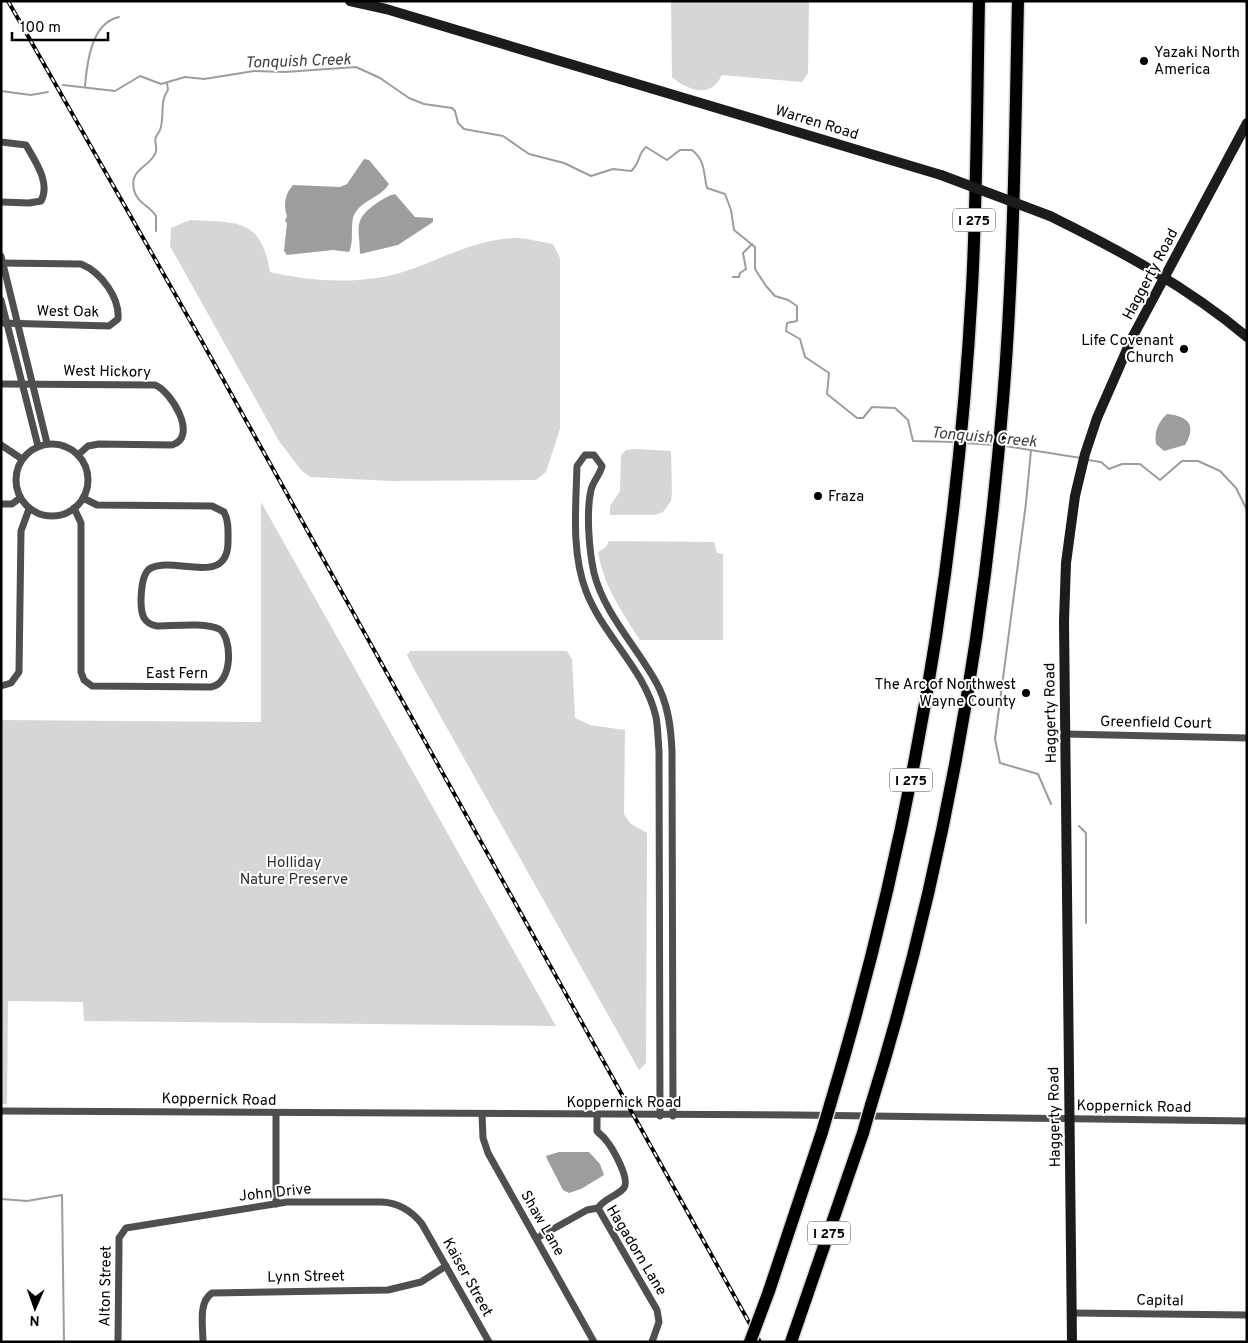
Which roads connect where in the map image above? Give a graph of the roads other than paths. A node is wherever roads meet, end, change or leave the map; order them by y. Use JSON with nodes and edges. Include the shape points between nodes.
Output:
{"nodes":[{"id":1,"x":350,"y":1,"type":"edge"},
{"id":2,"x":979,"y":1,"type":"edge"},
{"id":3,"x":1018,"y":1,"type":"edge"},
{"id":4,"x":1247,"y":123,"type":"edge"},
{"id":5,"x":1,"y":142,"type":"edge"},
{"id":6,"x":1,"y":202,"type":"edge"},
{"id":7,"x":2,"y":260,"type":"edge"},
{"id":8,"x":1164,"y":277,"type":"junction"},
{"id":9,"x":1,"y":300,"type":"edge"},
{"id":10,"x":4,"y":323,"type":"edge"},
{"id":11,"x":16,"y":324,"type":"junction"},
{"id":12,"x":1247,"y":337,"type":"edge"},
{"id":13,"x":1,"y":384,"type":"edge"},
{"id":14,"x":23,"y":384,"type":"junction"},
{"id":15,"x":32,"y":384,"type":"junction"},
{"id":16,"x":47,"y":443,"type":"junction"},
{"id":17,"x":1,"y":446,"type":"edge"},
{"id":18,"x":38,"y":446,"type":"junction"},
{"id":19,"x":78,"y":455,"type":"junction"},
{"id":20,"x":22,"y":459,"type":"junction"},
{"id":21,"x":576,"y":497,"type":"junction"},
{"id":22,"x":20,"y":498,"type":"junction"},
{"id":23,"x":83,"y":498,"type":"junction"},
{"id":24,"x":590,"y":498,"type":"junction"},
{"id":25,"x":1,"y":504,"type":"edge"},
{"id":26,"x":74,"y":508,"type":"junction"},
{"id":27,"x":29,"y":509,"type":"junction"},
{"id":28,"x":649,"y":670,"type":"junction"},
{"id":29,"x":638,"y":676,"type":"junction"},
{"id":30,"x":1,"y":686,"type":"edge"},
{"id":31,"x":1065,"y":734,"type":"junction"},
{"id":32,"x":1247,"y":738,"type":"edge"},
{"id":33,"x":659,"y":762,"type":"junction"},
{"id":34,"x":672,"y":762,"type":"junction"},
{"id":35,"x":660,"y":878,"type":"junction"},
{"id":36,"x":673,"y":878,"type":"junction"},
{"id":37,"x":660,"y":961,"type":"junction"},
{"id":38,"x":673,"y":961,"type":"junction"},
{"id":39,"x":660,"y":1037,"type":"junction"},
{"id":40,"x":673,"y":1037,"type":"junction"},
{"id":41,"x":1,"y":1111,"type":"edge"},
{"id":42,"x":276,"y":1113,"type":"junction"},
{"id":43,"x":482,"y":1114,"type":"junction"},
{"id":44,"x":597,"y":1115,"type":"junction"},
{"id":45,"x":660,"y":1116,"type":"junction"},
{"id":46,"x":673,"y":1116,"type":"junction"},
{"id":47,"x":1068,"y":1119,"type":"junction"},
{"id":48,"x":1247,"y":1121,"type":"edge"},
{"id":49,"x":276,"y":1204,"type":"junction"},
{"id":50,"x":598,"y":1208,"type":"junction"},
{"id":51,"x":424,"y":1227,"type":"joint"},
{"id":52,"x":123,"y":1232,"type":"joint"},
{"id":53,"x":537,"y":1238,"type":"junction"},
{"id":54,"x":446,"y":1266,"type":"junction"},
{"id":55,"x":1072,"y":1313,"type":"junction"},
{"id":56,"x":1247,"y":1315,"type":"edge"},
{"id":57,"x":792,"y":1338,"type":"edge"},
{"id":58,"x":118,"y":1342,"type":"edge"},
{"id":59,"x":203,"y":1342,"type":"edge"},
{"id":60,"x":489,"y":1342,"type":"edge"},
{"id":61,"x":594,"y":1342,"type":"edge"},
{"id":62,"x":652,"y":1342,"type":"edge"},
{"id":63,"x":750,"y":1342,"type":"edge"},
{"id":64,"x":1072,"y":1342,"type":"edge"}],
"edges":[{"from":1,"to":8,"type":"main road","name":"Warren Road","bridge":true,"via":[[941,175],[1050,216]]},
{"from":2,"to":63,"type":"highway","number":"I 275","bridge":true,"via":[[972,286],[960,443],[933,659],[886,898],[822,1132]]},
{"from":3,"to":57,"type":"highway","number":"I 275","bridge":true,"via":[[1012,262],[999,445],[982,600],[947,802],[917,936],[871,1105]]},
{"from":4,"to":8,"type":"main road","name":"Haggerty Road"},
{"from":5,"to":6,"type":"street","via":[[26,145],[46,185],[46,193],[41,201]]},
{"from":7,"to":11,"type":"street"},
{"from":7,"to":11,"type":"street","name":"West Oak","via":[[81,264],[91,268],[101,276],[119,309],[118,319],[109,326]]},
{"from":8,"to":12,"type":"main road","name":"Warren Road"},
{"from":8,"to":31,"type":"main road","name":"Haggerty Road","via":[[1114,376],[1084,459],[1075,496],[1064,596]]},
{"from":9,"to":10,"type":"street"},
{"from":10,"to":11,"type":"street","name":"West Oak"},
{"from":10,"to":14,"type":"street"},
{"from":11,"to":15,"type":"street"},
{"from":13,"to":14,"type":"street"},
{"from":14,"to":15,"type":"street"},
{"from":14,"to":18,"type":"street"},
{"from":15,"to":16,"type":"street"},
{"from":15,"to":19,"type":"street","name":"West Hickory","via":[[155,385],[166,391],[185,427],[184,437],[178,444],[99,444],[88,446]]},
{"from":16,"to":18,"type":"street"},
{"from":16,"to":19,"type":"street","via":[[60,445]]},
{"from":17,"to":20,"type":"street"},
{"from":18,"to":20,"type":"street"},
{"from":19,"to":23,"type":"street","via":[[87,474]]},
{"from":20,"to":22,"type":"street","via":[[16,478]]},
{"from":21,"to":24,"type":"street"},
{"from":21,"to":24,"type":"street","via":[[578,462],[585,454],[594,455],[602,466]]},
{"from":21,"to":29,"type":"street","via":[[577,553],[584,584],[596,612]]},
{"from":22,"to":25,"type":"street","via":[[12,504]]},
{"from":22,"to":27,"type":"street"},
{"from":23,"to":26,"type":"street"},
{"from":23,"to":26,"type":"street","name":"East Fern","via":[[97,505],[212,506],[224,512],[228,520],[228,553],[221,563],[212,566],[155,566],[146,571],[142,580],[142,614],[149,624],[215,628],[224,633],[228,670],[220,684],[210,687],[92,686],[84,680],[81,672],[81,523]]},
{"from":24,"to":28,"type":"street","via":[[590,552],[599,589]]},
{"from":26,"to":27,"type":"street","via":[[53,516]]},
{"from":27,"to":30,"type":"street","via":[[21,531],[19,672],[11,683]]},
{"from":28,"to":29,"type":"street"},
{"from":28,"to":34,"type":"street","via":[[668,714]]},
{"from":29,"to":33,"type":"street","via":[[656,717]]},
{"from":31,"to":32,"type":"street","name":"Greenfield Court"},
{"from":31,"to":47,"type":"main road","name":"Haggerty Road"},
{"from":33,"to":34,"type":"street"},
{"from":33,"to":35,"type":"street"},
{"from":34,"to":36,"type":"street"},
{"from":35,"to":36,"type":"street"},
{"from":35,"to":37,"type":"street"},
{"from":36,"to":38,"type":"street"},
{"from":37,"to":38,"type":"street"},
{"from":37,"to":39,"type":"street"},
{"from":38,"to":40,"type":"street"},
{"from":39,"to":40,"type":"street"},
{"from":39,"to":45,"type":"street"},
{"from":40,"to":46,"type":"street"},
{"from":41,"to":42,"type":"street","name":"Koppernick Road"},
{"from":42,"to":43,"type":"street","name":"Koppernick Road"},
{"from":42,"to":49,"type":"street"},
{"from":43,"to":44,"type":"street","name":"Koppernick Road"},
{"from":43,"to":53,"type":"street","name":"Shaw Lane","via":[[485,1147]]},
{"from":44,"to":45,"type":"street","name":"Koppernick Road"},
{"from":44,"to":50,"type":"street","via":[[597,1131],[605,1138],[627,1183]]},
{"from":45,"to":46,"type":"street","name":"Koppernick Road"},
{"from":46,"to":47,"type":"street","name":"Koppernick Road"},
{"from":47,"to":48,"type":"street","name":"Koppernick Road"},
{"from":47,"to":55,"type":"main road","name":"Haggerty Road"},
{"from":49,"to":51,"type":"street","name":"John Drive","via":[[389,1203],[408,1210]]},
{"from":49,"to":52,"type":"street","name":"John Drive","via":[[132,1226]]},
{"from":50,"to":53,"type":"street","name":"Hagadorn Lane","via":[[587,1210]]},
{"from":50,"to":62,"type":"street","name":"Hagadorn Lane","via":[[657,1310],[659,1322]]},
{"from":51,"to":54,"type":"street","name":"Kaiser Street"},
{"from":52,"to":58,"type":"street","name":"Alton Street","via":[[119,1247]]},
{"from":53,"to":61,"type":"street","name":"Shaw Lane"},
{"from":54,"to":59,"type":"street","name":"Lynn Street","via":[[421,1282],[388,1290],[212,1293],[203,1305]]},
{"from":54,"to":60,"type":"street","name":"Kaiser Street"},
{"from":55,"to":56,"type":"street","name":"Capital"},
{"from":55,"to":64,"type":"main road","name":"Haggerty Road"}]}
